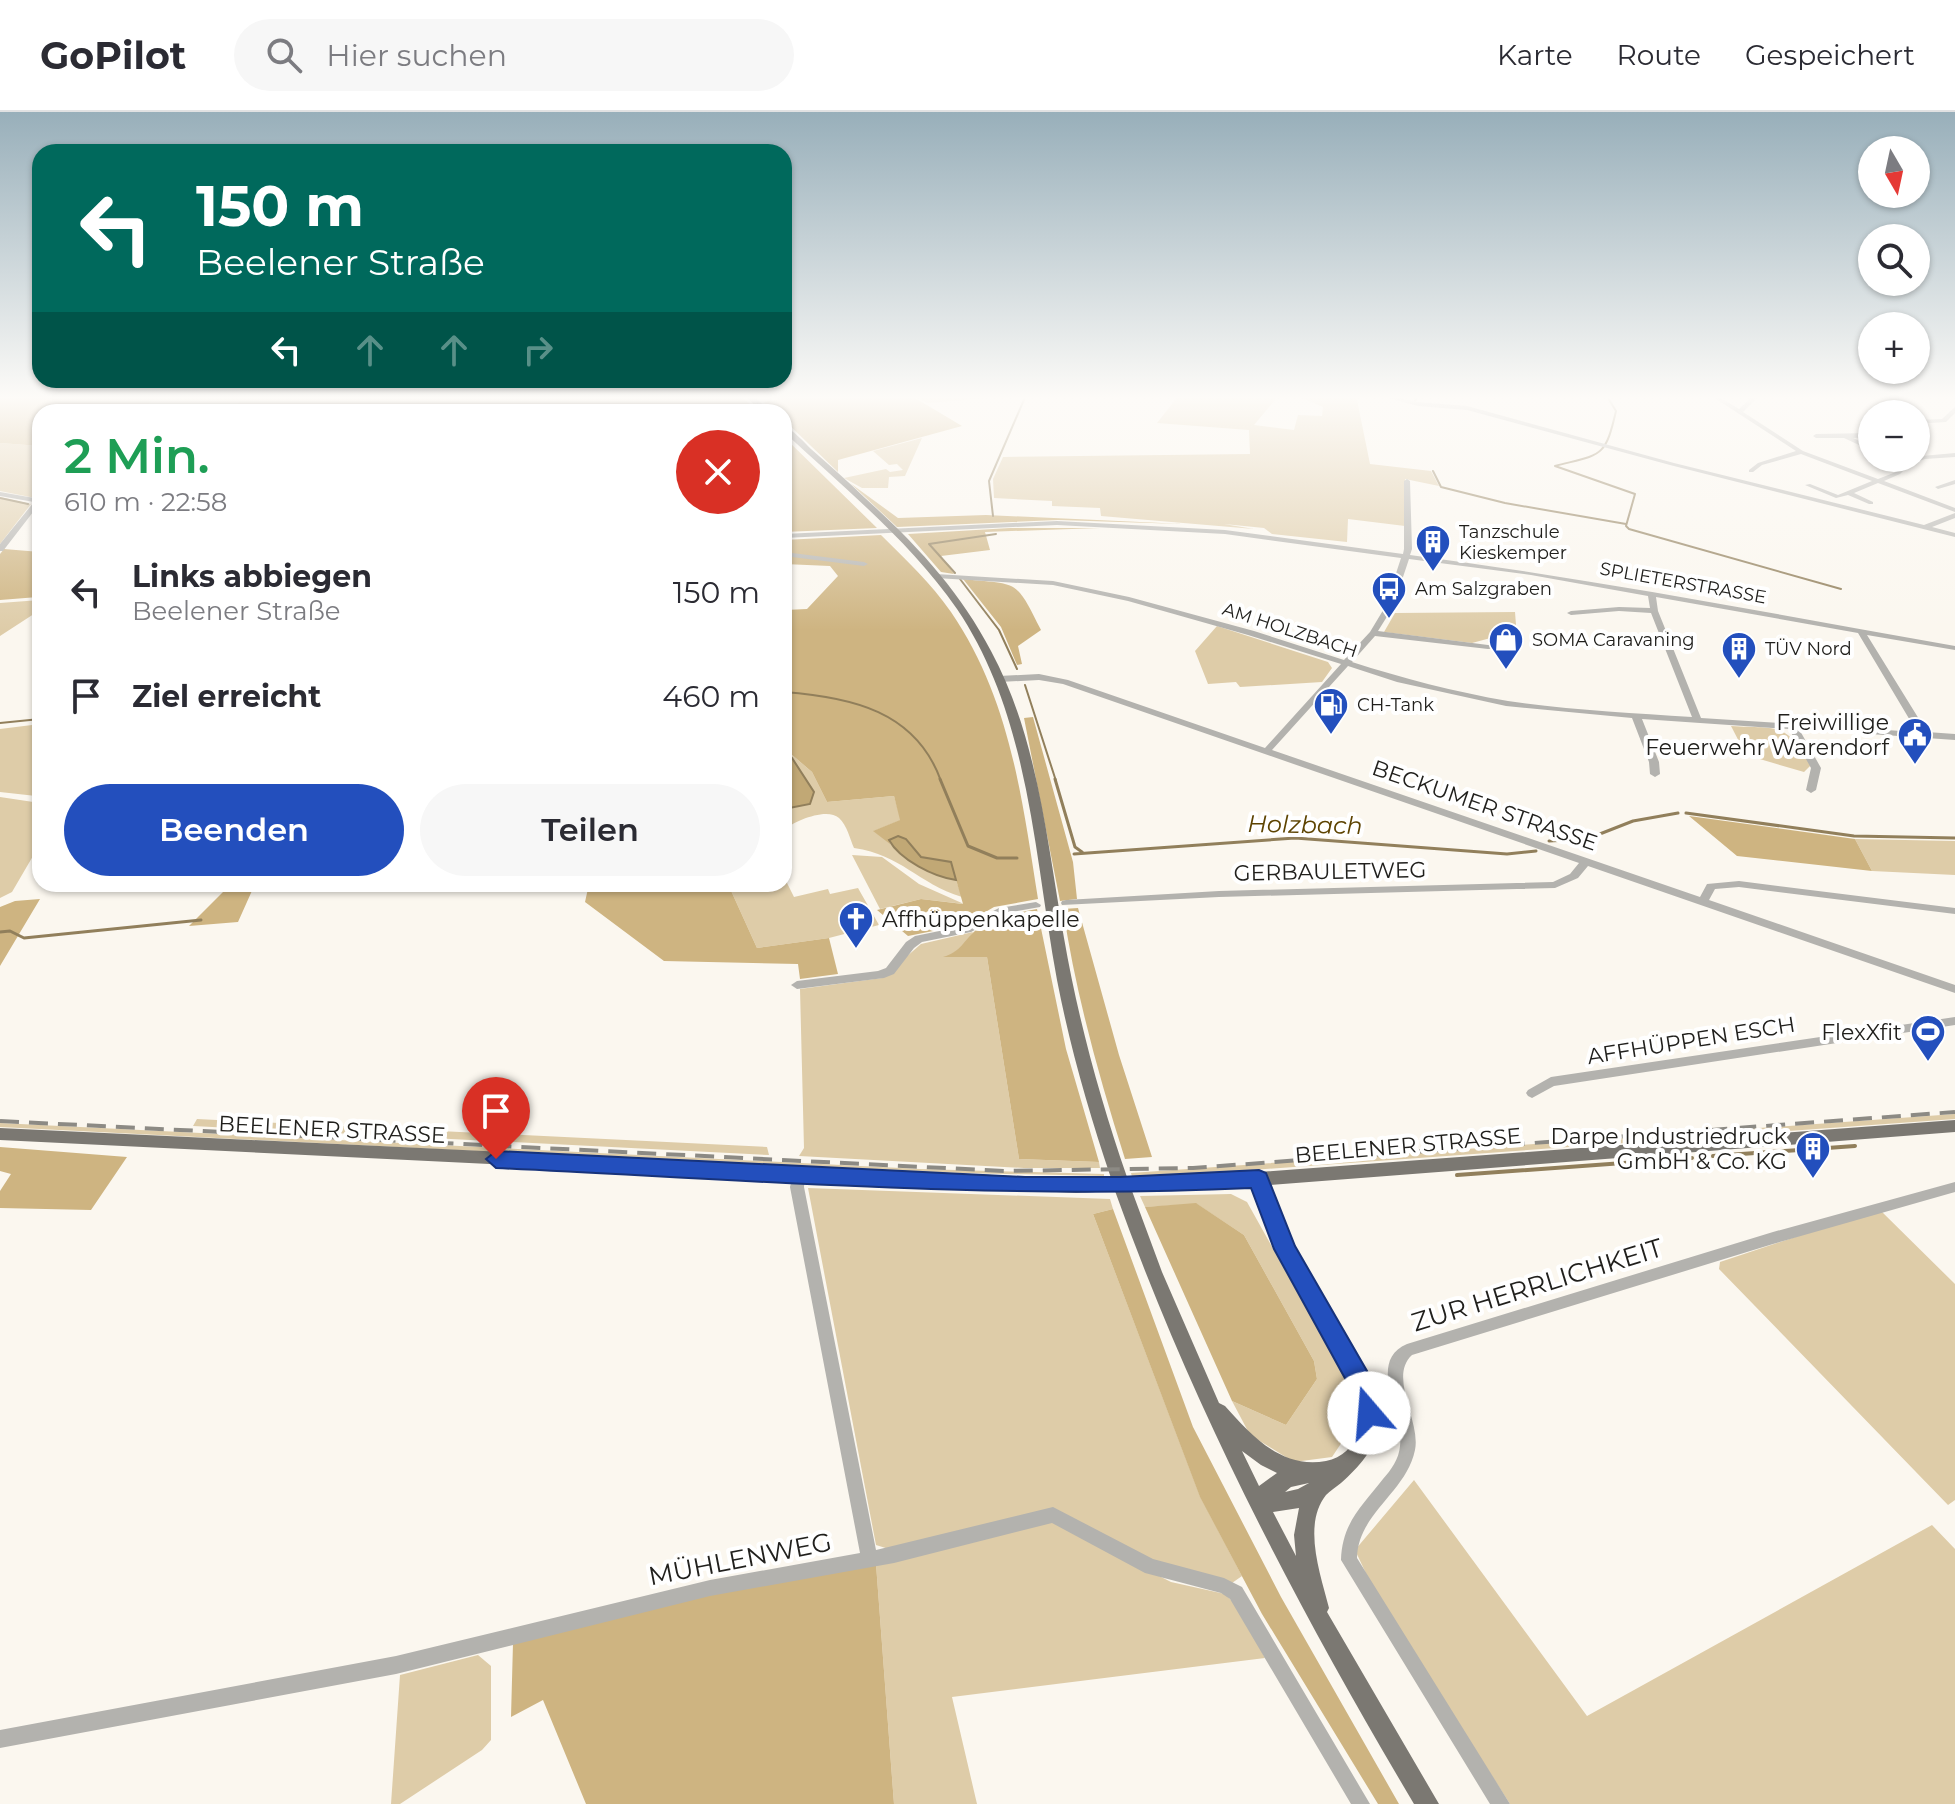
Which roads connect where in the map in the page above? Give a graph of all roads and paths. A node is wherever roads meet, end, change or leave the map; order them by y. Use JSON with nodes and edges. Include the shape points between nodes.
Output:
{"nodes":[{"id":1,"x":831,"y":474,"type":"edge"},
{"id":2,"x":1717,"y":474,"type":"edge"},
{"id":3,"x":1857,"y":474,"type":"edge"},
{"id":4,"x":1896,"y":474,"type":"edge"},
{"id":5,"x":1407,"y":481,"type":"dead end"},
{"id":6,"x":1878,"y":482,"type":"junction"},
{"id":7,"x":1955,"y":482,"type":"edge"},
{"id":8,"x":1808,"y":485,"type":"dead end"},
{"id":9,"x":1938,"y":487,"type":"dead end"},
{"id":10,"x":1848,"y":493,"type":"junction"},
{"id":11,"x":0,"y":494,"type":"edge"},
{"id":12,"x":32,"y":500,"type":"edge"},
{"id":13,"x":1871,"y":503,"type":"dead end"},
{"id":14,"x":32,"y":510,"type":"edge"},
{"id":15,"x":1955,"y":513,"type":"edge"},
{"id":16,"x":1926,"y":528,"type":"junction"},
{"id":17,"x":1955,"y":535,"type":"edge"},
{"id":18,"x":792,"y":536,"type":"edge"},
{"id":19,"x":0,"y":549,"type":"edge"},
{"id":20,"x":1405,"y":554,"type":"junction"},
{"id":21,"x":792,"y":555,"type":"edge"},
{"id":22,"x":864,"y":564,"type":"dead end"},
{"id":23,"x":936,"y":576,"type":"junction"},
{"id":24,"x":1651,"y":593,"type":"junction"},
{"id":25,"x":1654,"y":611,"type":"junction"},
{"id":26,"x":1571,"y":613,"type":"dead end"},
{"id":27,"x":1860,"y":630,"type":"junction"},
{"id":28,"x":1373,"y":633,"type":"junction"},
{"id":29,"x":1505,"y":645,"type":"dead end"},
{"id":30,"x":1955,"y":648,"type":"edge"},
{"id":31,"x":1345,"y":664,"type":"junction"},
{"id":32,"x":999,"y":679,"type":"junction"},
{"id":33,"x":1636,"y":716,"type":"junction"},
{"id":34,"x":1698,"y":720,"type":"junction"},
{"id":35,"x":1793,"y":727,"type":"junction"},
{"id":36,"x":1923,"y":734,"type":"junction"},
{"id":37,"x":1955,"y":737,"type":"edge"},
{"id":38,"x":1267,"y":751,"type":"junction"},
{"id":39,"x":1655,"y":774,"type":"dead end"},
{"id":40,"x":1811,"y":790,"type":"dead end"},
{"id":41,"x":1586,"y":861,"type":"junction"},
{"id":42,"x":1703,"y":901,"type":"junction"},
{"id":43,"x":1066,"y":903,"type":"dead end"},
{"id":44,"x":1036,"y":905,"type":"dead end"},
{"id":45,"x":1955,"y":911,"type":"edge"},
{"id":46,"x":797,"y":985,"type":"dead end"},
{"id":47,"x":1955,"y":989,"type":"edge"},
{"id":48,"x":1955,"y":1021,"type":"edge"},
{"id":49,"x":1532,"y":1093,"type":"dead end"},
{"id":50,"x":1955,"y":1126,"type":"edge"},
{"id":51,"x":0,"y":1134,"type":"edge"},
{"id":52,"x":799,"y":1175,"type":"junction"},
{"id":53,"x":1259,"y":1179,"type":"junction"},
{"id":54,"x":1955,"y":1187,"type":"edge"},
{"id":55,"x":1206,"y":1398,"type":"junction"},
{"id":56,"x":1313,"y":1482,"type":"junction"},
{"id":57,"x":1256,"y":1501,"type":"junction"},
{"id":58,"x":870,"y":1560,"type":"junction"},
{"id":59,"x":1322,"y":1624,"type":"junction"},
{"id":60,"x":0,"y":1739,"type":"edge"},
{"id":61,"x":1361,"y":1804,"type":"edge"},
{"id":62,"x":1427,"y":1804,"type":"edge"},
{"id":63,"x":1501,"y":1804,"type":"edge"}],
"edges":[{"from":1,"to":23,"type":"main road"},
{"from":2,"to":16,"type":"street"},
{"from":3,"to":6,"type":"street"},
{"from":4,"to":6,"type":"street"},
{"from":5,"to":20,"type":"street"},
{"from":6,"to":10,"type":"street"},
{"from":6,"to":15,"type":"street"},
{"from":7,"to":9,"type":"street"},
{"from":8,"to":10,"type":"street","via":[[1838,497]]},
{"from":10,"to":13,"type":"street"},
{"from":11,"to":12,"type":"street"},
{"from":14,"to":19,"type":"street"},
{"from":15,"to":16,"type":"street"},
{"from":16,"to":17,"type":"street"},
{"from":18,"to":20,"type":"street","name":"SPLIETERSTRASSE","via":[[1057,523],[1136,525]]},
{"from":20,"to":24,"type":"street","name":"SPLIETERSTRASSE"},
{"from":20,"to":28,"type":"street","via":[[1389,607]]},
{"from":21,"to":22,"type":"street"},
{"from":23,"to":31,"type":"street","name":"AM HOLZBACH","via":[[1053,583],[1186,614]]},
{"from":23,"to":32,"type":"main road","via":[[963,610]]},
{"from":24,"to":25,"type":"street"},
{"from":24,"to":27,"type":"street","name":"SPLIETERSTRASSE"},
{"from":25,"to":26,"type":"street","name":"SPLIETERSTRASSE"},
{"from":25,"to":34,"type":"street"},
{"from":27,"to":30,"type":"street","name":"SPLIETERSTRASSE"},
{"from":27,"to":36,"type":"street"},
{"from":28,"to":29,"type":"street"},
{"from":28,"to":31,"type":"street"},
{"from":31,"to":33,"type":"street","name":"AM HOLZBACH","via":[[1506,703]]},
{"from":31,"to":38,"type":"street"},
{"from":32,"to":38,"type":"street","name":"BECKUMER STRASSE","via":[[1065,682]]},
{"from":32,"to":55,"type":"main road","via":[[1027,773],[1065,983],[1107,1142]]},
{"from":33,"to":34,"type":"street","name":"AM HOLZBACH"},
{"from":33,"to":39,"type":"street"},
{"from":34,"to":35,"type":"street","name":"AM HOLZBACH"},
{"from":35,"to":36,"type":"street","name":"AM HOLZBACH"},
{"from":35,"to":40,"type":"street","via":[[1816,768]]},
{"from":36,"to":37,"type":"street","name":"AM HOLZBACH"},
{"from":38,"to":41,"type":"street","name":"BECKUMER STRASSE"},
{"from":41,"to":42,"type":"street","name":"BECKUMER STRASSE"},
{"from":41,"to":43,"type":"street","name":"GERBAULETWEG","via":[[1574,876],[1555,885],[1228,893]]},
{"from":42,"to":45,"type":"street","via":[[1711,886],[1739,884]]},
{"from":42,"to":47,"type":"street","name":"BECKUMER STRASSE"},
{"from":44,"to":46,"type":"street","via":[[1003,910],[967,929],[919,939],[880,975]]},
{"from":48,"to":49,"type":"street","name":"AFFHÜPPEN ESCH","via":[[1551,1082]]},
{"from":50,"to":53,"type":"main road","name":"BEELENER STRASSE"},
{"from":51,"to":52,"type":"main road","name":"BEELENER STRASSE"},
{"from":52,"to":53,"type":"main road","name":"BEELENER STRASSE","via":[[1076,1186]]},
{"from":52,"to":58,"type":"street","via":[[797,1187]]},
{"from":53,"to":56,"type":"main road","via":[[1295,1268],[1367,1401],[1367,1434],[1358,1452],[1344,1467]]},
{"from":54,"to":63,"type":"street","name":"ZUR HERRLICHKEIT","via":[[1773,1238],[1398,1357],[1393,1372],[1407,1417],[1408,1450],[1396,1477],[1353,1531],[1349,1560]]},
{"from":55,"to":56,"type":"main road","via":[[1254,1451]]},
{"from":55,"to":57,"type":"main road"},
{"from":56,"to":57,"type":"main road","via":[[1293,1502]]},
{"from":56,"to":59,"type":"main road","via":[[1304,1532]]},
{"from":57,"to":59,"type":"main road"},
{"from":58,"to":60,"type":"street","name":"MÜHLENWEG","via":[[710,1588],[396,1665]]},
{"from":58,"to":61,"type":"street","name":"MÜHLENWEG","via":[[1053,1515],[1151,1567],[1230,1589],[1246,1606]]},
{"from":59,"to":62,"type":"main road"}]}
